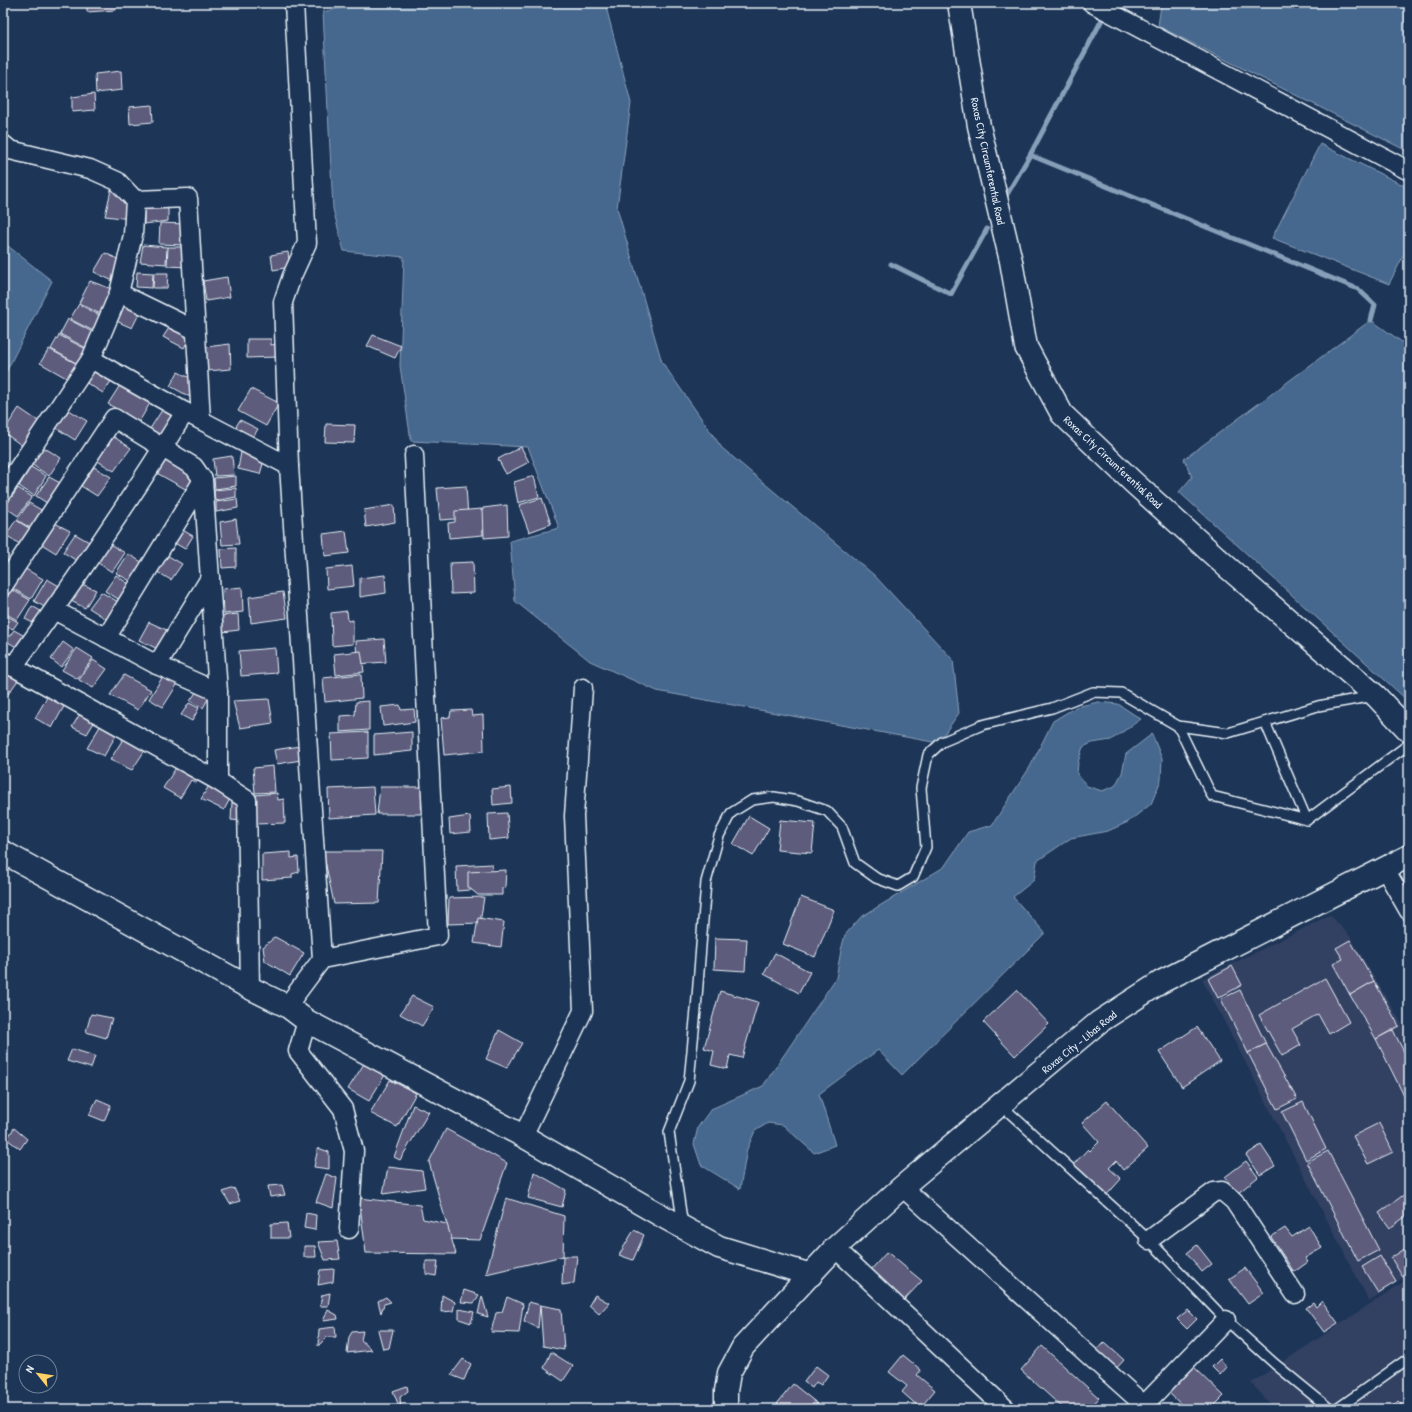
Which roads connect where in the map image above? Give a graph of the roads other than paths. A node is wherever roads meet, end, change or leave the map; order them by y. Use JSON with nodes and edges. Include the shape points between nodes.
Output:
{"nodes":[{"id":1,"x":294,"y":3,"type":"edge"},
{"id":2,"x":959,"y":3,"type":"edge"},
{"id":3,"x":1092,"y":3,"type":"edge"},
{"id":4,"x":3,"y":144,"type":"edge"},
{"id":5,"x":1409,"y":171,"type":"edge"},
{"id":6,"x":135,"y":200,"type":"junction"},
{"id":7,"x":119,"y":294,"type":"junction"},
{"id":8,"x":195,"y":330,"type":"junction"},
{"id":9,"x":91,"y":359,"type":"junction"},
{"id":10,"x":184,"y":412,"type":"junction"},
{"id":11,"x":201,"y":420,"type":"junction"},
{"id":12,"x":162,"y":448,"type":"junction"},
{"id":13,"x":414,"y":455,"type":"dead end"},
{"id":14,"x":289,"y":466,"type":"junction"},
{"id":15,"x":203,"y":480,"type":"junction"},
{"id":16,"x":3,"y":491,"type":"edge"},
{"id":17,"x":210,"y":578,"type":"junction"},
{"id":18,"x":3,"y":586,"type":"edge"},
{"id":19,"x":54,"y":610,"type":"junction"},
{"id":20,"x":106,"y":638,"type":"junction"},
{"id":21,"x":8,"y":664,"type":"edge"},
{"id":22,"x":157,"y":665,"type":"junction"},
{"id":23,"x":583,"y":688,"type":"dead end"},
{"id":24,"x":218,"y":692,"type":"junction"},
{"id":25,"x":1376,"y":696,"type":"junction"},
{"id":26,"x":1266,"y":722,"type":"junction"},
{"id":27,"x":1178,"y":726,"type":"junction"},
{"id":28,"x":1409,"y":731,"type":"edge"},
{"id":29,"x":1409,"y":744,"type":"edge"},
{"id":30,"x":218,"y":781,"type":"junction"},
{"id":31,"x":1307,"y":820,"type":"junction"},
{"id":32,"x":3,"y":852,"type":"edge"},
{"id":33,"x":1409,"y":856,"type":"edge"},
{"id":34,"x":1385,"y":869,"type":"junction"},
{"id":35,"x":1409,"y":911,"type":"edge"},
{"id":36,"x":322,"y":959,"type":"junction"},
{"id":37,"x":250,"y":988,"type":"junction"},
{"id":38,"x":287,"y":1006,"type":"junction"},
{"id":39,"x":307,"y":1021,"type":"junction"},
{"id":40,"x":1001,"y":1105,"type":"junction"},
{"id":41,"x":523,"y":1136,"type":"junction"},
{"id":42,"x":902,"y":1187,"type":"junction"},
{"id":43,"x":683,"y":1227,"type":"junction"},
{"id":44,"x":349,"y":1229,"type":"dead end"},
{"id":45,"x":1149,"y":1240,"type":"junction"},
{"id":46,"x":835,"y":1248,"type":"junction"},
{"id":47,"x":811,"y":1275,"type":"junction"},
{"id":48,"x":1295,"y":1294,"type":"dead end"},
{"id":49,"x":1226,"y":1320,"type":"junction"},
{"id":50,"x":1409,"y":1358,"type":"edge"},
{"id":51,"x":726,"y":1409,"type":"edge"},
{"id":52,"x":1006,"y":1409,"type":"edge"},
{"id":53,"x":1330,"y":1409,"type":"edge"},
{"id":54,"x":1337,"y":1409,"type":"edge"}],
"edges":[{"from":1,"to":14,"type":"street","via":[[307,243],[283,302]]},
{"from":2,"to":25,"type":"street","name":"Roxas City Circumferential Road","via":[[979,126],[1011,261],[1026,347],[1062,414],[1226,566]]},
{"from":3,"to":5,"type":"street"},
{"from":4,"to":6,"type":"street","via":[[10,150],[90,169],[117,181]]},
{"from":6,"to":7,"type":"street","via":[[134,235]]},
{"from":6,"to":8,"type":"street","via":[[188,198]]},
{"from":7,"to":8,"type":"street"},
{"from":7,"to":9,"type":"street"},
{"from":8,"to":11,"type":"street"},
{"from":9,"to":10,"type":"street"},
{"from":9,"to":16,"type":"street"},
{"from":10,"to":11,"type":"street"},
{"from":10,"to":12,"type":"street"},
{"from":11,"to":14,"type":"street"},
{"from":12,"to":15,"type":"street","via":[[194,467]]},
{"from":12,"to":18,"type":"street","via":[[114,418]]},
{"from":12,"to":19,"type":"street"},
{"from":13,"to":36,"type":"street","via":[[438,936]]},
{"from":14,"to":36,"type":"street"},
{"from":15,"to":17,"type":"street"},
{"from":15,"to":20,"type":"street"},
{"from":17,"to":22,"type":"street"},
{"from":17,"to":24,"type":"street"},
{"from":19,"to":20,"type":"street"},
{"from":19,"to":21,"type":"street"},
{"from":20,"to":22,"type":"street"},
{"from":21,"to":30,"type":"street"},
{"from":22,"to":24,"type":"street"},
{"from":23,"to":41,"type":"street","via":[[574,816],[582,1011]]},
{"from":24,"to":30,"type":"street"},
{"from":25,"to":26,"type":"lane","via":[[1318,706]]},
{"from":25,"to":28,"type":"street","name":"Roxas City Circumferential Road"},
{"from":26,"to":27,"type":"lane","via":[[1228,733]]},
{"from":26,"to":31,"type":"lane"},
{"from":27,"to":31,"type":"lane","via":[[1212,796]]},
{"from":27,"to":43,"type":"lane","via":[[1121,693],[1093,692],[1052,708],[982,724],[942,742],[928,755],[921,788],[926,847],[913,878],[898,886],[876,878],[855,863],[842,827],[827,811],[798,801],[774,797],[752,800],[731,813],[719,836],[706,882],[689,1081],[669,1132]]},
{"from":29,"to":31,"type":"lane"},
{"from":30,"to":37,"type":"street","via":[[247,800]]},
{"from":32,"to":37,"type":"street"},
{"from":33,"to":34,"type":"street","name":"Roxas City – Libas Road"},
{"from":34,"to":35,"type":"street"},
{"from":34,"to":40,"type":"street","name":"Roxas City – Libas Road","via":[[1161,982],[1099,1022]]},
{"from":36,"to":38,"type":"street"},
{"from":37,"to":38,"type":"street"},
{"from":38,"to":39,"type":"street"},
{"from":39,"to":41,"type":"street"},
{"from":39,"to":44,"type":"street","via":[[298,1051],[343,1109],[354,1151]]},
{"from":40,"to":42,"type":"street","name":"Roxas City – Libas Road"},
{"from":40,"to":45,"type":"lane"},
{"from":41,"to":43,"type":"street"},
{"from":42,"to":46,"type":"street","name":"Roxas City – Libas Road"},
{"from":42,"to":49,"type":"street","via":[[1144,1405]]},
{"from":43,"to":47,"type":"street","via":[[719,1247]]},
{"from":45,"to":48,"type":"street","via":[[1214,1192],[1222,1191],[1234,1201]]},
{"from":45,"to":49,"type":"lane"},
{"from":46,"to":47,"type":"street","name":"Roxas City – Libas Road"},
{"from":46,"to":52,"type":"street"},
{"from":47,"to":51,"type":"street","name":"Roxas City – Libas Road","via":[[743,1347],[730,1373],[726,1390]]},
{"from":49,"to":53,"type":"lane"},
{"from":50,"to":54,"type":"lane"}]}
